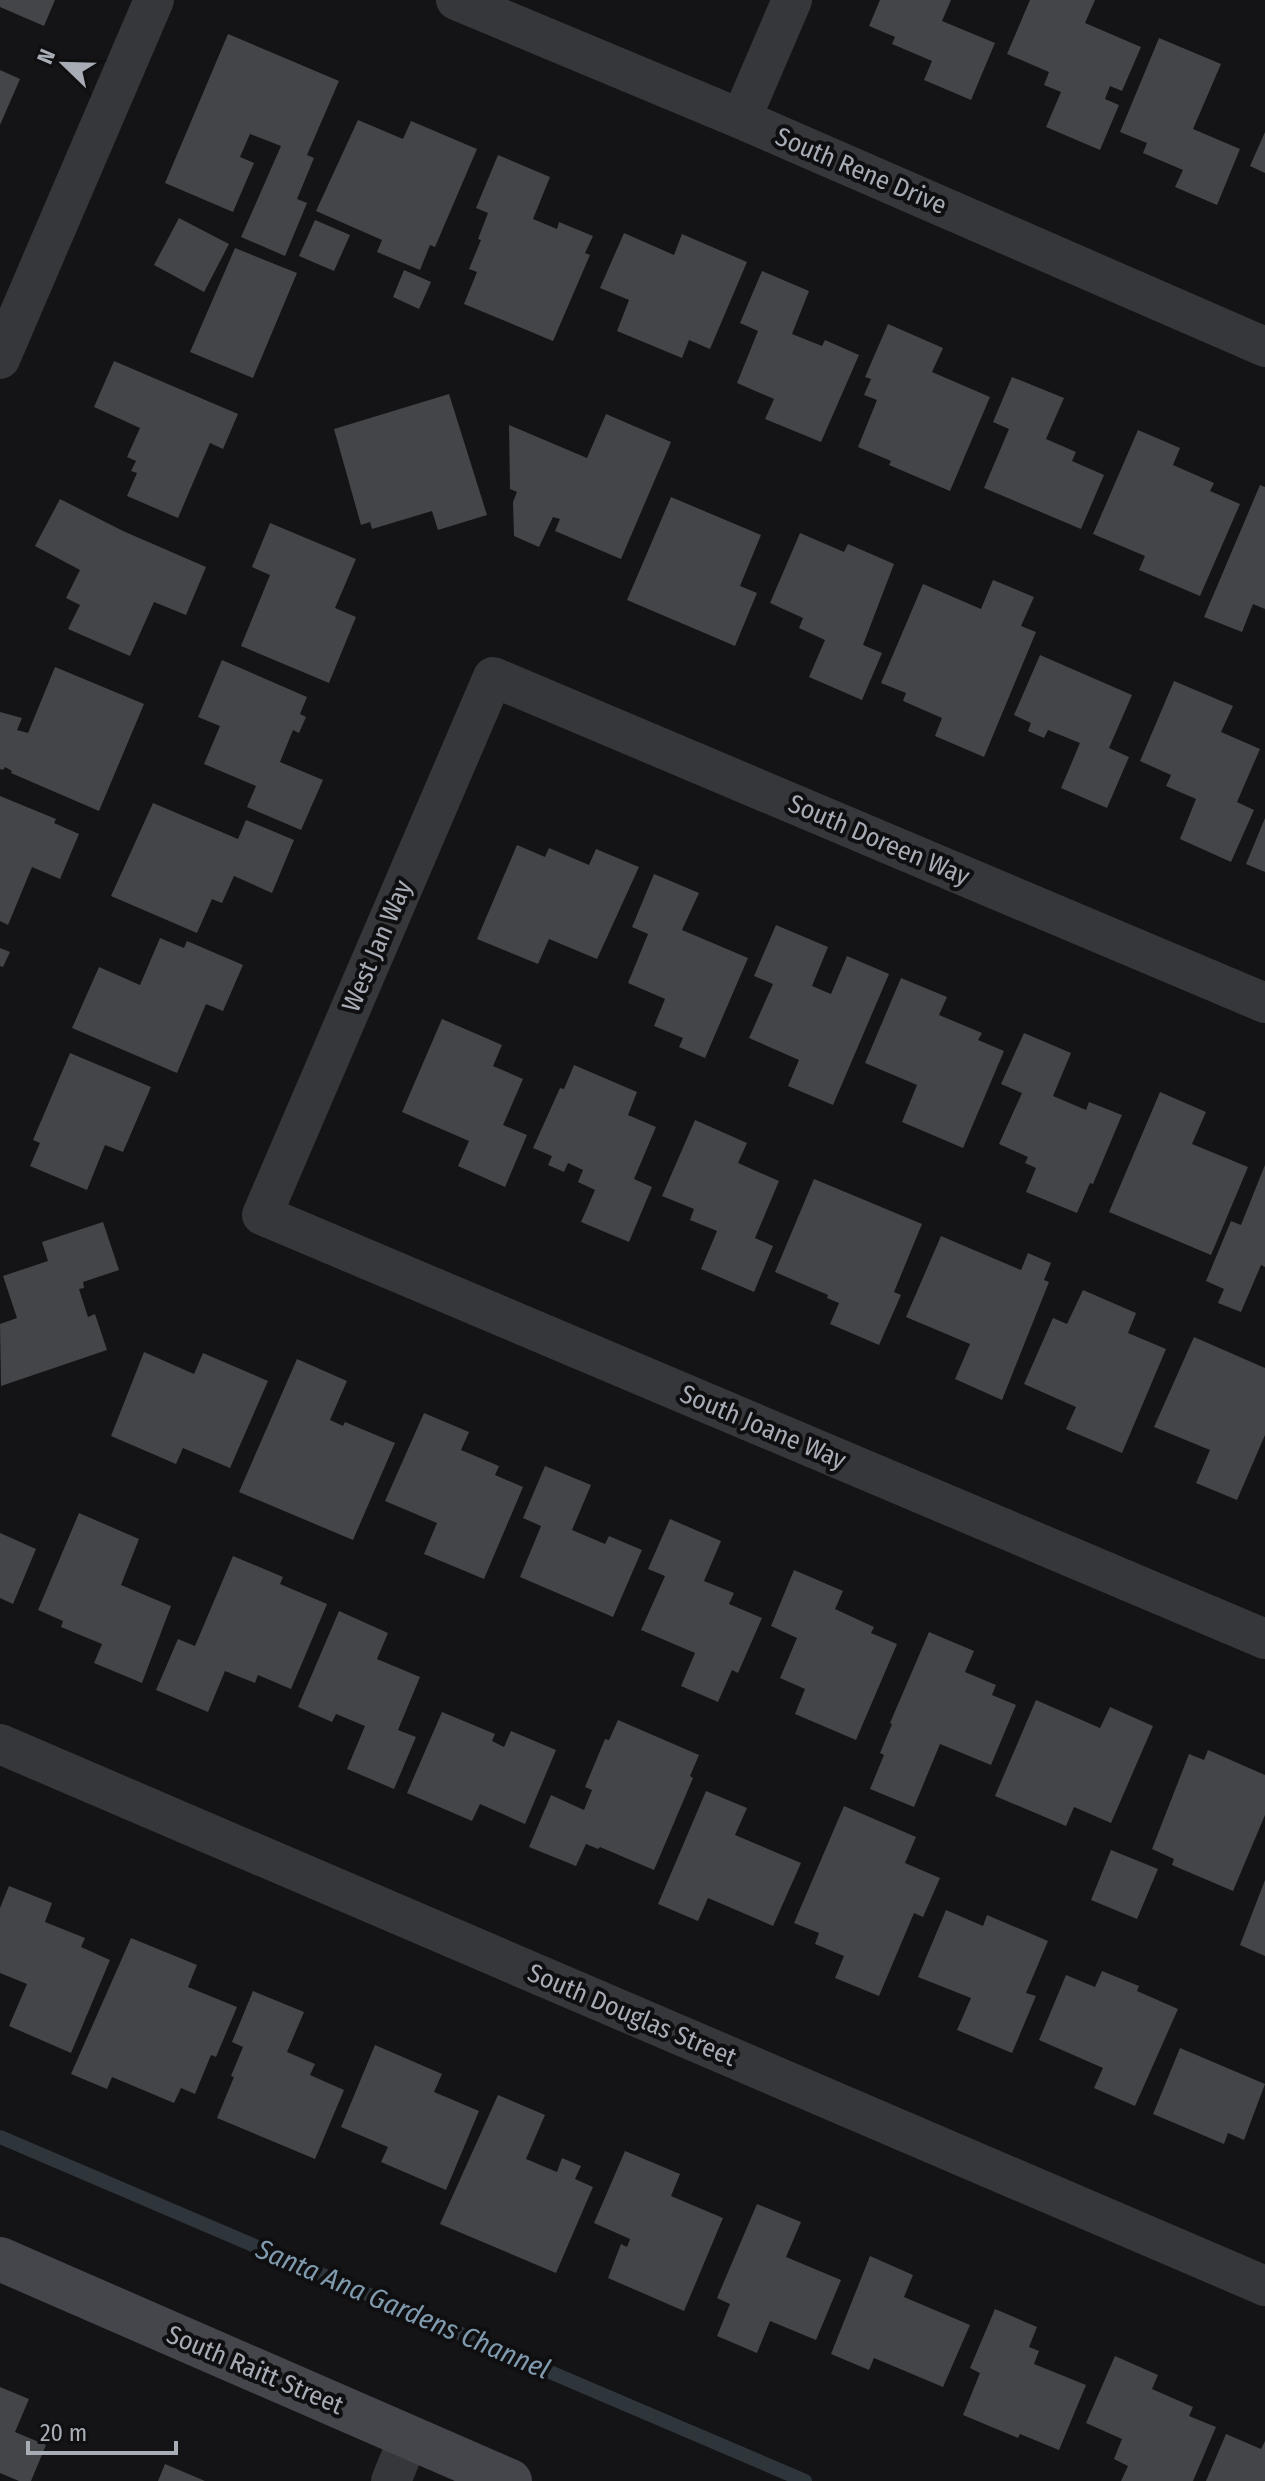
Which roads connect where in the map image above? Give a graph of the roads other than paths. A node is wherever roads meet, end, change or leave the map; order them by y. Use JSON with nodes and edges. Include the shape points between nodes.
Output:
{"nodes":[{"id":1,"x":154,"y":0,"type":"edge"},
{"id":2,"x":456,"y":0,"type":"edge"},
{"id":3,"x":792,"y":0,"type":"edge"},
{"id":4,"x":741,"y":119,"type":"junction"},
{"id":5,"x":1265,"y":347,"type":"edge"},
{"id":6,"x":0,"y":359,"type":"edge"},
{"id":7,"x":493,"y":677,"type":"joint"},
{"id":8,"x":1265,"y":1003,"type":"edge"},
{"id":9,"x":262,"y":1215,"type":"joint"},
{"id":10,"x":1265,"y":1639,"type":"edge"},
{"id":11,"x":0,"y":1744,"type":"edge"},
{"id":12,"x":0,"y":2259,"type":"edge"},
{"id":13,"x":1265,"y":2286,"type":"edge"},
{"id":14,"x":409,"y":2437,"type":"junction"},
{"id":15,"x":391,"y":2481,"type":"edge"},
{"id":16,"x":510,"y":2481,"type":"edge"}],
"edges":[{"from":1,"to":6,"type":"street"},
{"from":2,"to":4,"type":"street","name":"South Rene Drive"},
{"from":3,"to":4,"type":"street"},
{"from":4,"to":5,"type":"street","name":"South Rene Drive"},
{"from":7,"to":8,"type":"street","name":"South Doreen Way"},
{"from":7,"to":9,"type":"street","name":"West Jan Way"},
{"from":9,"to":10,"type":"street","name":"South Joane Way"},
{"from":11,"to":13,"type":"street","name":"South Douglas Street"},
{"from":12,"to":14,"type":"street","name":"South Raitt Street"},
{"from":14,"to":15,"type":"street"},
{"from":14,"to":16,"type":"street","name":"South Raitt Street"}]}
